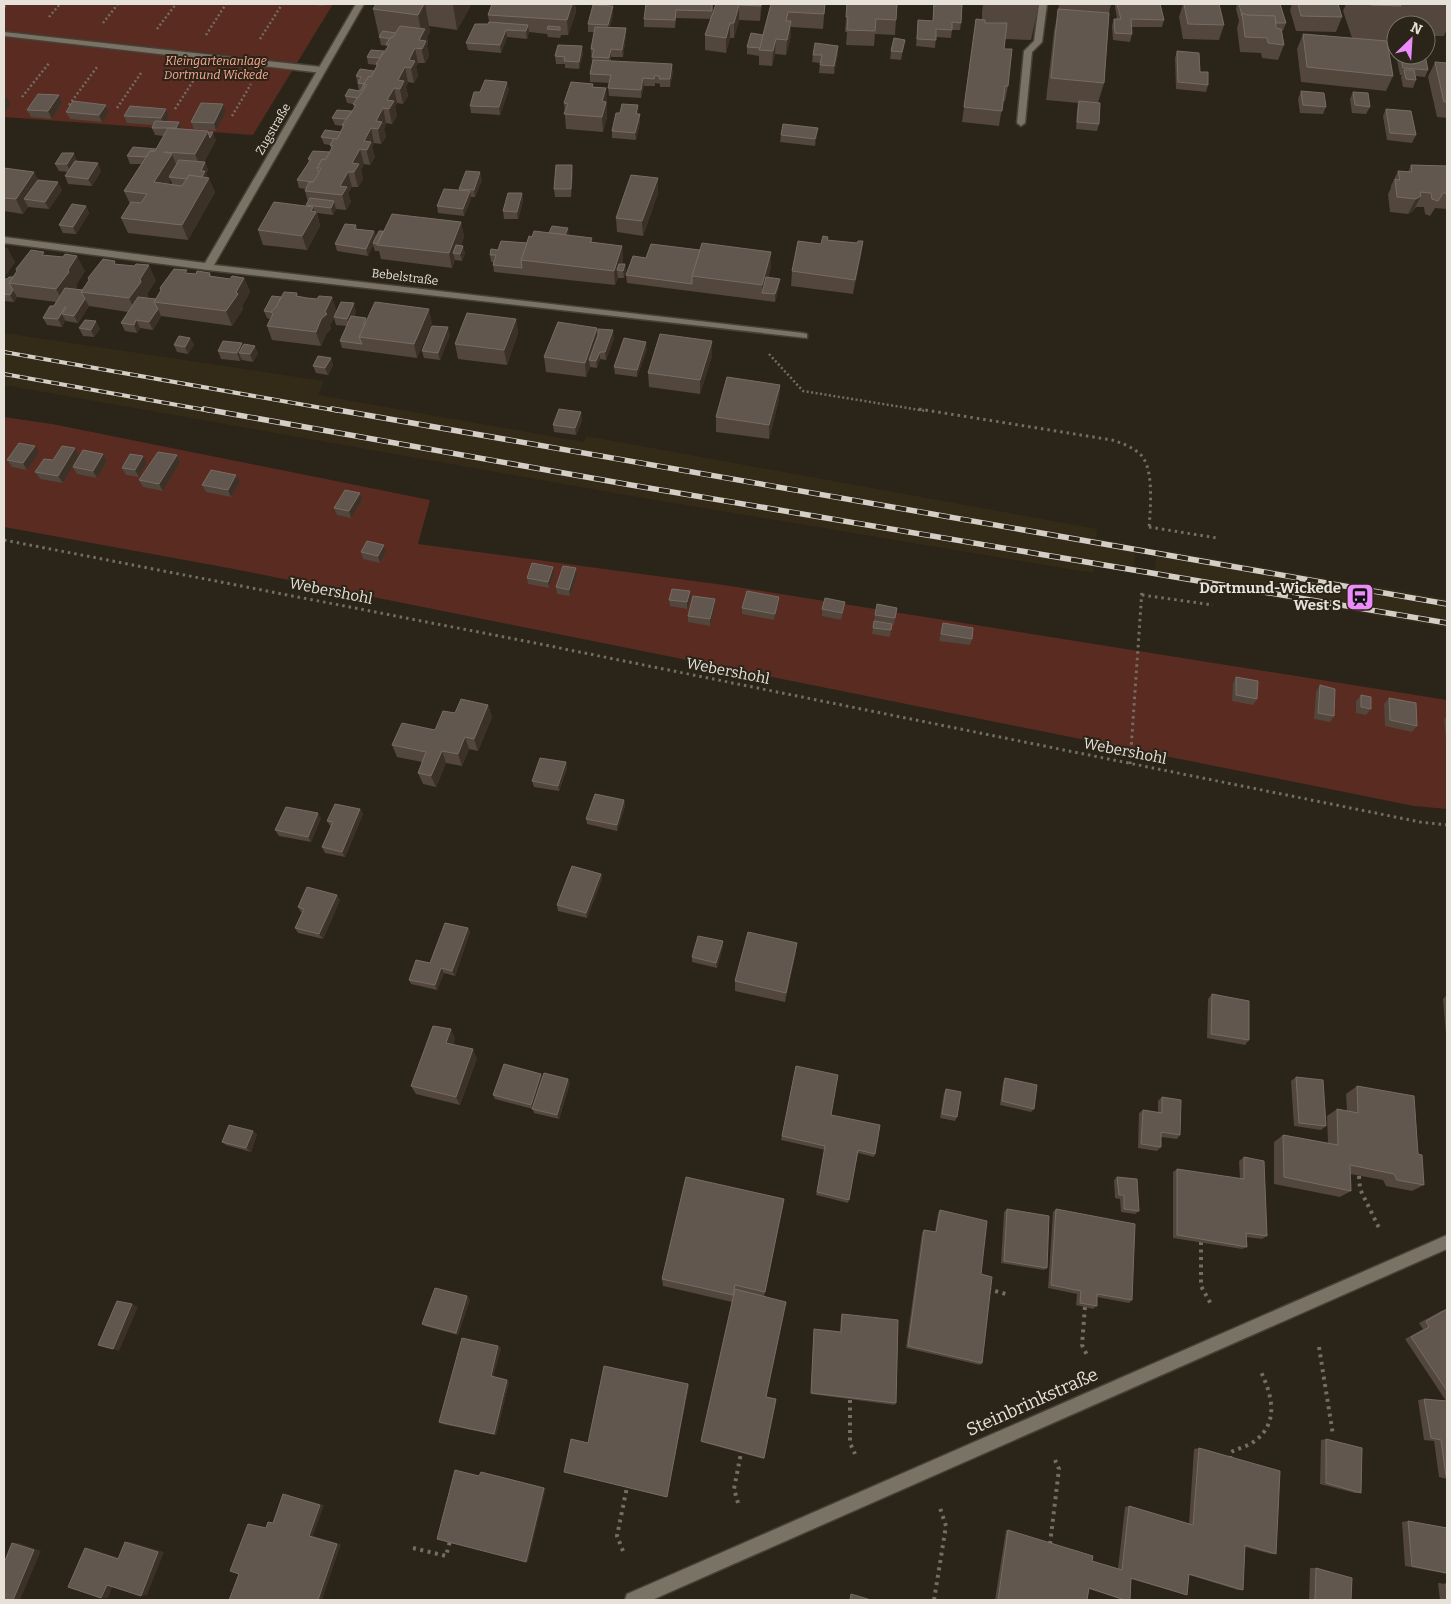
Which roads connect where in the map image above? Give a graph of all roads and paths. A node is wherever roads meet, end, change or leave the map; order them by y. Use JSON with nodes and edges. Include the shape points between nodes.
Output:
{"nodes":[{"id":1,"x":7,"y":4,"type":"edge"},
{"id":2,"x":226,"y":4,"type":"edge"},
{"id":3,"x":360,"y":4,"type":"edge"},
{"id":4,"x":1043,"y":4,"type":"edge"},
{"id":5,"x":281,"y":6,"type":"dead end"},
{"id":6,"x":4,"y":7,"type":"edge"},
{"id":7,"x":4,"y":34,"type":"edge"},
{"id":8,"x":65,"y":41,"type":"junction"},
{"id":9,"x":112,"y":47,"type":"junction"},
{"id":10,"x":156,"y":52,"type":"junction"},
{"id":11,"x":192,"y":56,"type":"junction"},
{"id":12,"x":209,"y":58,"type":"junction"},
{"id":13,"x":246,"y":62,"type":"junction"},
{"id":14,"x":263,"y":64,"type":"junction"},
{"id":15,"x":322,"y":70,"type":"junction"},
{"id":16,"x":22,"y":97,"type":"dead end"},
{"id":17,"x":69,"y":105,"type":"edge"},
{"id":18,"x":117,"y":108,"type":"dead end"},
{"id":19,"x":175,"y":109,"type":"dead end"},
{"id":20,"x":232,"y":116,"type":"dead end"},
{"id":21,"x":1021,"y":123,"type":"dead end"},
{"id":22,"x":4,"y":240,"type":"edge"},
{"id":23,"x":208,"y":266,"type":"junction"},
{"id":24,"x":745,"y":329,"type":"junction"},
{"id":25,"x":803,"y":336,"type":"dead end"},
{"id":26,"x":1217,"y":538,"type":"dead end"},
{"id":27,"x":4,"y":540,"type":"edge"},
{"id":28,"x":1142,"y":590,"type":"dead end"},
{"id":29,"x":1142,"y":595,"type":"junction"},
{"id":30,"x":1212,"y":605,"type":"dead end"},
{"id":31,"x":1130,"y":764,"type":"junction"},
{"id":32,"x":1447,"y":824,"type":"edge"},
{"id":33,"x":1360,"y":1176,"type":"edge"},
{"id":34,"x":1380,"y":1230,"type":"dead end"},
{"id":35,"x":1201,"y":1242,"type":"edge"},
{"id":36,"x":1447,"y":1242,"type":"edge"},
{"id":37,"x":988,"y":1289,"type":"edge"},
{"id":38,"x":1006,"y":1294,"type":"dead end"},
{"id":39,"x":1212,"y":1306,"type":"dead end"},
{"id":40,"x":1086,"y":1307,"type":"edge"},
{"id":41,"x":1319,"y":1347,"type":"dead end"},
{"id":42,"x":1088,"y":1357,"type":"dead end"},
{"id":43,"x":1261,"y":1372,"type":"dead end"},
{"id":44,"x":850,"y":1400,"type":"edge"},
{"id":45,"x":1333,"y":1436,"type":"dead end"},
{"id":46,"x":742,"y":1452,"type":"edge"},
{"id":47,"x":855,"y":1454,"type":"dead end"},
{"id":48,"x":1229,"y":1459,"type":"edge"},
{"id":49,"x":1055,"y":1460,"type":"dead end"},
{"id":50,"x":627,"y":1487,"type":"edge"},
{"id":51,"x":738,"y":1503,"type":"dead end"},
{"id":52,"x":940,"y":1508,"type":"dead end"},
{"id":53,"x":450,"y":1541,"type":"edge"},
{"id":54,"x":1050,"y":1544,"type":"edge"},
{"id":55,"x":413,"y":1548,"type":"dead end"},
{"id":56,"x":623,"y":1551,"type":"dead end"},
{"id":57,"x":633,"y":1600,"type":"edge"},
{"id":58,"x":934,"y":1600,"type":"edge"}],
"edges":[{"from":1,"to":6,"type":"path"},
{"from":2,"to":11,"type":"path"},
{"from":3,"to":15,"type":"street","name":"Zugstraße"},
{"from":4,"to":21,"type":"street","via":[[1038,42],[1028,51]]},
{"from":5,"to":13,"type":"path"},
{"from":7,"to":8,"type":"street"},
{"from":8,"to":9,"type":"street"},
{"from":8,"to":16,"type":"path"},
{"from":9,"to":10,"type":"street"},
{"from":9,"to":17,"type":"path"},
{"from":10,"to":11,"type":"street"},
{"from":10,"to":18,"type":"path"},
{"from":11,"to":12,"type":"street"},
{"from":12,"to":13,"type":"street"},
{"from":12,"to":19,"type":"path"},
{"from":13,"to":14,"type":"street"},
{"from":14,"to":15,"type":"street"},
{"from":14,"to":20,"type":"path"},
{"from":15,"to":23,"type":"street","name":"Zugstraße"},
{"from":22,"to":23,"type":"street","name":"Bebelstraße"},
{"from":23,"to":24,"type":"street","name":"Bebelstraße"},
{"from":24,"to":25,"type":"street","name":"Bebelstraße"},
{"from":24,"to":26,"type":"path","via":[[804,391],[1102,438],[1128,445],[1142,455],[1149,466],[1149,528]]},
{"from":27,"to":31,"type":"path","name":"Webershohl","via":[[272,590]]},
{"from":28,"to":29,"type":"path"},
{"from":29,"to":30,"type":"path"},
{"from":29,"to":31,"type":"path"},
{"from":31,"to":32,"type":"path","name":"Webershohl","via":[[1420,822]]},
{"from":33,"to":34,"type":"path","via":[[1360,1189]]},
{"from":35,"to":39,"type":"path","via":[[1201,1286]]},
{"from":36,"to":57,"type":"street","name":"Steinbrinkstraße"},
{"from":37,"to":38,"type":"path"},
{"from":40,"to":42,"type":"path","via":[[1082,1345]]},
{"from":41,"to":45,"type":"path"},
{"from":43,"to":48,"type":"path","via":[[1270,1390],[1272,1408],[1267,1428],[1254,1441],[1231,1452]]},
{"from":44,"to":47,"type":"path","via":[[850,1443]]},
{"from":46,"to":51,"type":"path","via":[[734,1489]]},
{"from":49,"to":54,"type":"path","via":[[1059,1470]]},
{"from":50,"to":56,"type":"path","via":[[617,1536]]},
{"from":52,"to":58,"type":"path","via":[[946,1526]]},
{"from":53,"to":55,"type":"path","via":[[446,1556]]}]}
